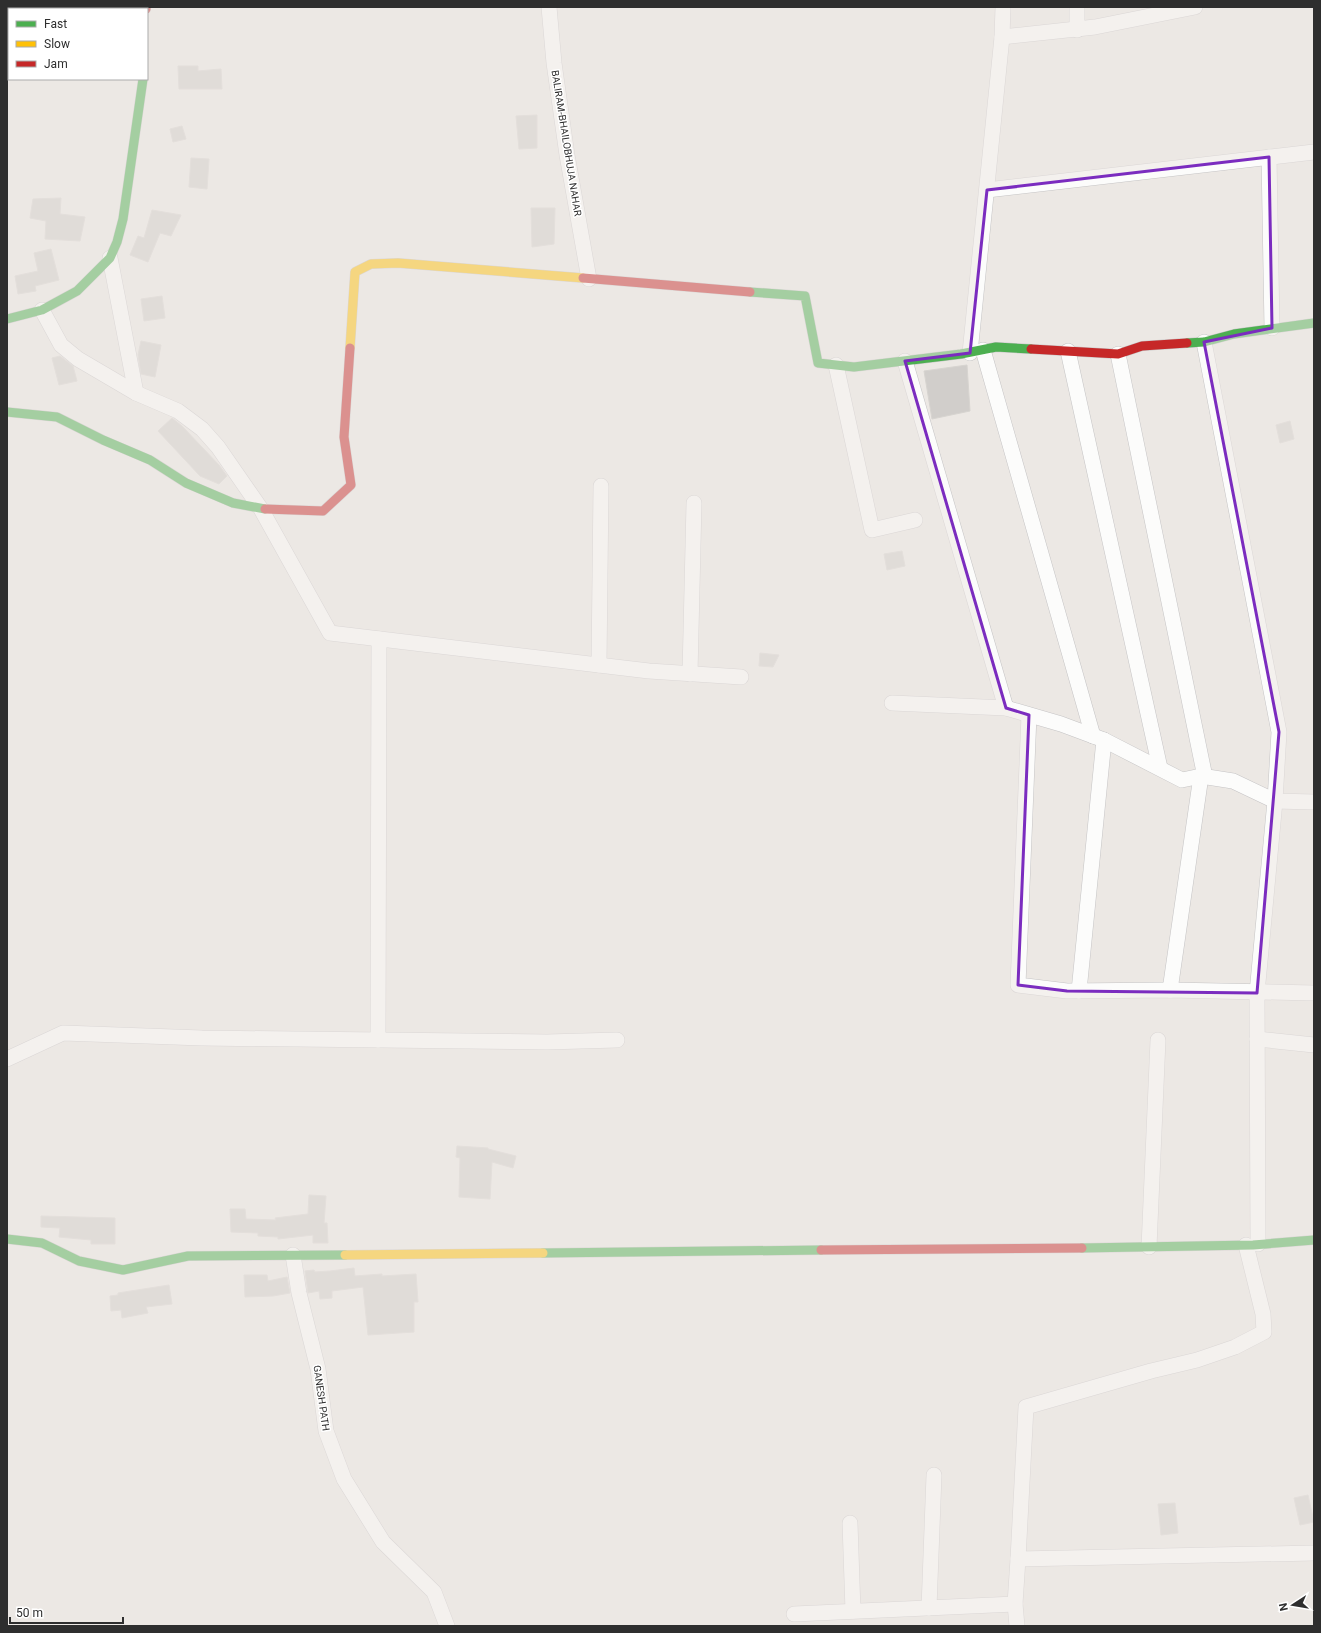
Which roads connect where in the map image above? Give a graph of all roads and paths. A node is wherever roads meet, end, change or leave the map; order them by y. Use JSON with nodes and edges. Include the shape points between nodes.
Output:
{"nodes":[{"id":1,"x":549,"y":7,"type":"edge"},
{"id":2,"x":1003,"y":7,"type":"edge"},
{"id":3,"x":1077,"y":7,"type":"edge"},
{"id":4,"x":1194,"y":7,"type":"edge"},
{"id":5,"x":1164,"y":10,"type":"edge"},
{"id":6,"x":1076,"y":30,"type":"junction"},
{"id":7,"x":1002,"y":37,"type":"junction"},
{"id":8,"x":143,"y":80,"type":"edge"},
{"id":9,"x":1314,"y":152,"type":"edge"},
{"id":10,"x":1269,"y":157,"type":"junction"},
{"id":11,"x":987,"y":190,"type":"junction"},
{"id":12,"x":110,"y":258,"type":"junction"},
{"id":13,"x":589,"y":279,"type":"junction"},
{"id":14,"x":42,"y":310,"type":"junction"},
{"id":15,"x":7,"y":319,"type":"edge"},
{"id":16,"x":1314,"y":323,"type":"edge"},
{"id":17,"x":1272,"y":328,"type":"junction"},
{"id":18,"x":1204,"y":342,"type":"junction"},
{"id":19,"x":977,"y":351,"type":"junction"},
{"id":20,"x":1068,"y":351,"type":"junction"},
{"id":21,"x":1118,"y":354,"type":"junction"},
{"id":22,"x":905,"y":361,"type":"junction"},
{"id":23,"x":836,"y":365,"type":"junction"},
{"id":24,"x":136,"y":393,"type":"junction"},
{"id":25,"x":7,"y":412,"type":"edge"},
{"id":26,"x":601,"y":486,"type":"dead end"},
{"id":27,"x":694,"y":503,"type":"dead end"},
{"id":28,"x":261,"y":508,"type":"junction"},
{"id":29,"x":915,"y":520,"type":"dead end"},
{"id":30,"x":380,"y":639,"type":"junction"},
{"id":31,"x":599,"y":665,"type":"junction"},
{"id":32,"x":690,"y":674,"type":"junction"},
{"id":33,"x":741,"y":677,"type":"dead end"},
{"id":34,"x":892,"y":703,"type":"dead end"},
{"id":35,"x":1006,"y":708,"type":"junction"},
{"id":36,"x":1029,"y":715,"type":"junction"},
{"id":37,"x":1099,"y":738,"type":"junction"},
{"id":38,"x":1160,"y":768,"type":"junction"},
{"id":39,"x":1203,"y":776,"type":"junction"},
{"id":40,"x":1275,"y":801,"type":"junction"},
{"id":41,"x":1314,"y":802,"type":"edge"},
{"id":42,"x":1170,"y":990,"type":"junction"},
{"id":43,"x":1079,"y":991,"type":"junction"},
{"id":44,"x":1257,"y":993,"type":"junction"},
{"id":45,"x":1314,"y":993,"type":"edge"},
{"id":46,"x":1257,"y":1039,"type":"junction"},
{"id":47,"x":378,"y":1040,"type":"junction"},
{"id":48,"x":617,"y":1040,"type":"dead end"},
{"id":49,"x":1158,"y":1040,"type":"dead end"},
{"id":50,"x":1314,"y":1045,"type":"edge"},
{"id":51,"x":7,"y":1059,"type":"edge"},
{"id":52,"x":7,"y":1239,"type":"edge"},
{"id":53,"x":1314,"y":1240,"type":"edge"},
{"id":54,"x":1252,"y":1245,"type":"junction"},
{"id":55,"x":1149,"y":1247,"type":"junction"},
{"id":56,"x":293,"y":1255,"type":"junction"},
{"id":57,"x":934,"y":1475,"type":"dead end"},
{"id":58,"x":850,"y":1523,"type":"dead end"},
{"id":59,"x":1314,"y":1553,"type":"edge"},
{"id":60,"x":1018,"y":1559,"type":"junction"},
{"id":61,"x":1015,"y":1604,"type":"junction"},
{"id":62,"x":929,"y":1608,"type":"junction"},
{"id":63,"x":854,"y":1611,"type":"junction"},
{"id":64,"x":794,"y":1614,"type":"dead end"},
{"id":65,"x":447,"y":1626,"type":"edge"},
{"id":66,"x":1017,"y":1626,"type":"edge"}],
"edges":[{"from":1,"to":13,"type":"street","name":"BALIRAM-BHAILOBHUJA NAHAR","via":[[567,155]]},
{"from":2,"to":7,"type":"street"},
{"from":3,"to":6,"type":"street"},
{"from":4,"to":5,"type":"street"},
{"from":5,"to":6,"type":"street"},
{"from":6,"to":7,"type":"street"},
{"from":7,"to":11,"type":"street"},
{"from":8,"to":12,"type":"street","via":[[123,219]]},
{"from":9,"to":10,"type":"street"},
{"from":10,"to":11,"type":"street"},
{"from":10,"to":17,"type":"street"},
{"from":11,"to":19,"type":"street"},
{"from":12,"to":14,"type":"street","via":[[77,291]]},
{"from":12,"to":24,"type":"street"},
{"from":13,"to":23,"type":"street","via":[[805,296],[818,363]]},
{"from":13,"to":28,"type":"street","via":[[398,263],[371,264],[355,272],[344,437],[351,485],[323,511]]},
{"from":14,"to":15,"type":"street"},
{"from":14,"to":24,"type":"street","via":[[61,345],[78,359]]},
{"from":16,"to":17,"type":"street"},
{"from":17,"to":18,"type":"street"},
{"from":18,"to":21,"type":"street","via":[[1142,346]]},
{"from":18,"to":40,"type":"street","via":[[1279,732]]},
{"from":19,"to":20,"type":"street","via":[[996,347]]},
{"from":19,"to":22,"type":"street"},
{"from":19,"to":37,"type":"street"},
{"from":20,"to":21,"type":"street"},
{"from":20,"to":38,"type":"street"},
{"from":21,"to":39,"type":"street"},
{"from":22,"to":23,"type":"street","via":[[854,367]]},
{"from":22,"to":35,"type":"street"},
{"from":23,"to":29,"type":"street","via":[[872,530]]},
{"from":24,"to":28,"type":"street","via":[[178,411],[202,429],[218,447]]},
{"from":25,"to":28,"type":"street","via":[[57,417],[150,460],[186,483],[233,503]]},
{"from":26,"to":31,"type":"street"},
{"from":27,"to":32,"type":"street"},
{"from":28,"to":30,"type":"street","via":[[330,633]]},
{"from":30,"to":31,"type":"street"},
{"from":30,"to":47,"type":"street"},
{"from":31,"to":32,"type":"street"},
{"from":32,"to":33,"type":"street"},
{"from":34,"to":35,"type":"street"},
{"from":35,"to":36,"type":"street"},
{"from":36,"to":37,"type":"street"},
{"from":36,"to":43,"type":"street","via":[[1018,985]]},
{"from":37,"to":38,"type":"street"},
{"from":37,"to":43,"type":"street"},
{"from":38,"to":39,"type":"street","via":[[1182,780]]},
{"from":39,"to":40,"type":"street","via":[[1233,781]]},
{"from":39,"to":42,"type":"street"},
{"from":40,"to":41,"type":"street"},
{"from":40,"to":44,"type":"street"},
{"from":42,"to":43,"type":"street"},
{"from":42,"to":44,"type":"street"},
{"from":44,"to":45,"type":"street"},
{"from":44,"to":46,"type":"street"},
{"from":46,"to":50,"type":"street"},
{"from":46,"to":54,"type":"street"},
{"from":47,"to":48,"type":"street"},
{"from":47,"to":51,"type":"street","via":[[63,1033]]},
{"from":49,"to":55,"type":"street"},
{"from":52,"to":56,"type":"street","via":[[42,1243],[79,1261],[123,1270],[188,1256]]},
{"from":53,"to":54,"type":"street"},
{"from":54,"to":55,"type":"street"},
{"from":54,"to":60,"type":"street","via":[[1264,1332],[1235,1347],[1197,1360],[1026,1407]]},
{"from":55,"to":56,"type":"street"},
{"from":56,"to":65,"type":"street","name":"GANESH PATH","via":[[299,1293],[318,1369],[326,1431],[344,1479],[383,1542],[434,1592]]},
{"from":57,"to":62,"type":"street"},
{"from":58,"to":63,"type":"street"},
{"from":59,"to":60,"type":"street"},
{"from":60,"to":61,"type":"street"},
{"from":61,"to":62,"type":"street"},
{"from":61,"to":66,"type":"street"},
{"from":62,"to":63,"type":"street"},
{"from":63,"to":64,"type":"street"}]}
